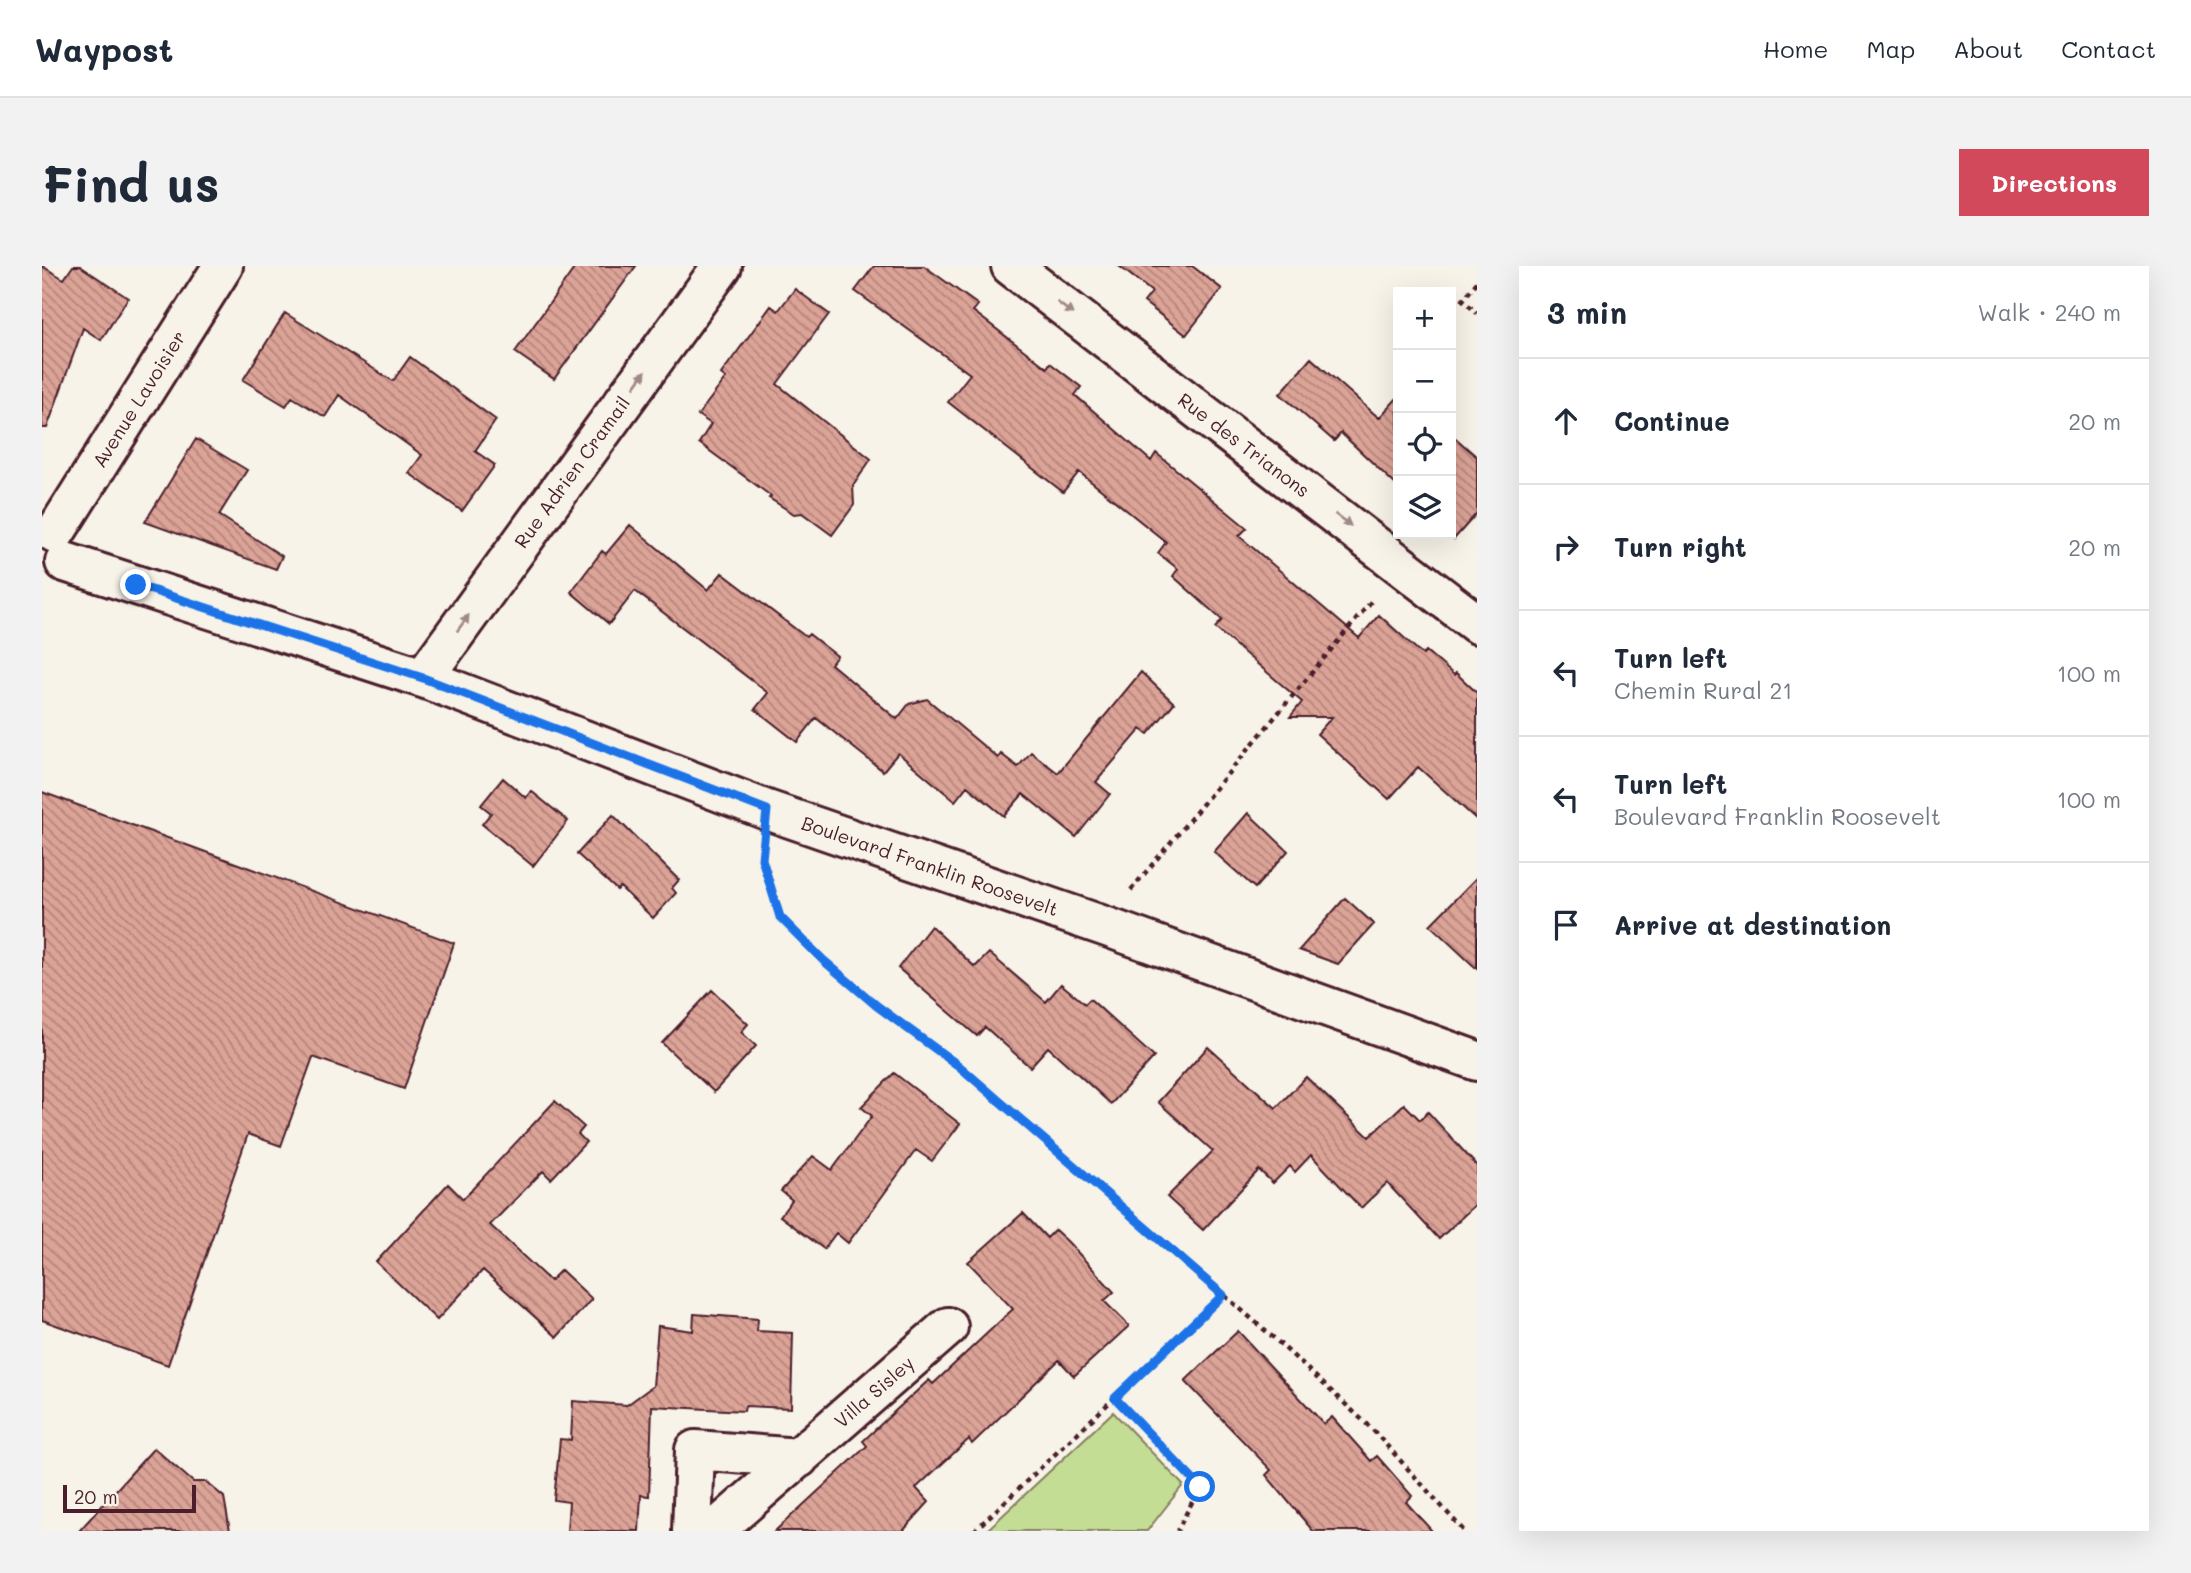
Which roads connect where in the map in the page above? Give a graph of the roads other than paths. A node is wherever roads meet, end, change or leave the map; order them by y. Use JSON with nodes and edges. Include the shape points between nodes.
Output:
{"nodes":[{"id":1,"x":223,"y":266,"type":"edge"},
{"id":2,"x":722,"y":266,"type":"edge"},
{"id":3,"x":1011,"y":266,"type":"edge"},
{"id":4,"x":51,"y":550,"type":"edge"},
{"id":5,"x":1477,"y":624,"type":"edge"},
{"id":6,"x":423,"y":678,"type":"junction"},
{"id":7,"x":1477,"y":1061,"type":"edge"},
{"id":8,"x":948,"y":1327,"type":"dead end"},
{"id":9,"x":799,"y":1458,"type":"junction"},
{"id":10,"x":691,"y":1531,"type":"edge"},
{"id":11,"x":715,"y":1531,"type":"edge"}],
"edges":[{"from":1,"to":4,"type":"street","name":"Avenue Lavoisier"},
{"from":6,"to":2,"type":"street","name":"Rue Adrien Cramail","one_way":true},
{"from":3,"to":5,"type":"street","name":"Rue des Trianons","one_way":true},
{"from":4,"to":6,"type":"street","name":"Boulevard Franklin Roosevelt"},
{"from":6,"to":7,"type":"street","name":"Boulevard Franklin Roosevelt","via":[[767,810]]},
{"from":8,"to":9,"type":"street","name":"Villa Sisley"},
{"from":9,"to":10,"type":"street","via":[[695,1450]]},
{"from":9,"to":11,"type":"street","name":"Villa Sisley"}]}
